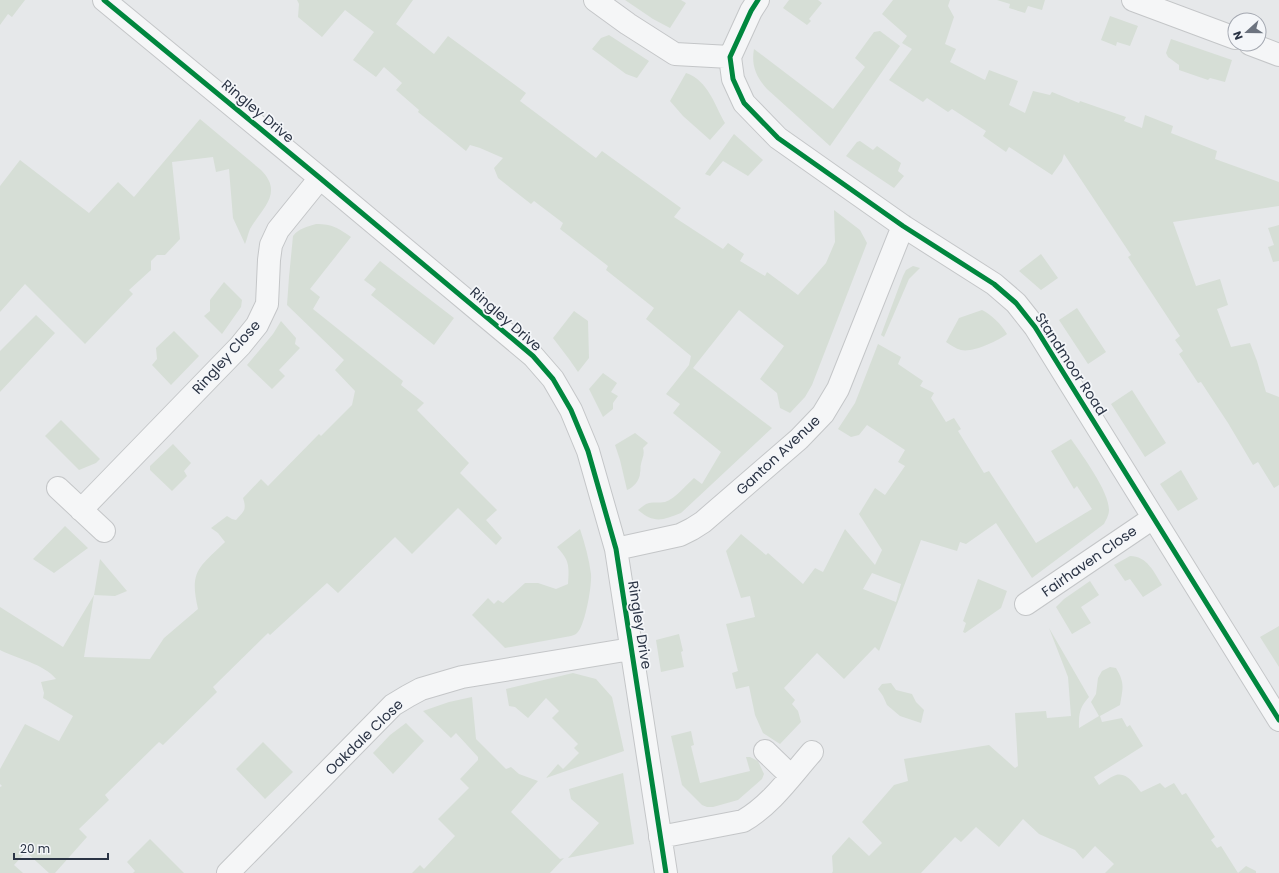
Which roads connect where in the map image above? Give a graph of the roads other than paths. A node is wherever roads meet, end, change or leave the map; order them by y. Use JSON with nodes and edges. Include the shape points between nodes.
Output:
{"nodes":[{"id":1,"x":104,"y":0,"type":"edge"},
{"id":2,"x":596,"y":0,"type":"edge"},
{"id":3,"x":758,"y":0,"type":"edge"},
{"id":4,"x":1133,"y":0,"type":"edge"},
{"id":5,"x":1227,"y":35,"type":"edge"},
{"id":6,"x":1267,"y":50,"type":"edge"},
{"id":7,"x":1279,"y":55,"type":"edge"},
{"id":8,"x":730,"y":57,"type":"junction"},
{"id":9,"x":320,"y":178,"type":"junction"},
{"id":10,"x":903,"y":226,"type":"junction"},
{"id":11,"x":58,"y":488,"type":"dead end"},
{"id":12,"x":81,"y":510,"type":"junction"},
{"id":13,"x":1153,"y":518,"type":"junction"},
{"id":14,"x":104,"y":531,"type":"dead end"},
{"id":15,"x":616,"y":549,"type":"junction"},
{"id":16,"x":1026,"y":604,"type":"dead end"},
{"id":17,"x":631,"y":649,"type":"junction"},
{"id":18,"x":1279,"y":720,"type":"edge"},
{"id":19,"x":765,"y":751,"type":"dead end"},
{"id":20,"x":812,"y":752,"type":"dead end"},
{"id":21,"x":791,"y":776,"type":"junction"},
{"id":22,"x":660,"y":837,"type":"junction"},
{"id":23,"x":228,"y":873,"type":"edge"},
{"id":24,"x":666,"y":873,"type":"edge"}],
"edges":[{"from":1,"to":9,"type":"street","name":"Ringley Drive"},
{"from":2,"to":8,"type":"street","via":[[675,54]]},
{"from":3,"to":8,"type":"street"},
{"from":4,"to":5,"type":"street"},
{"from":6,"to":7,"type":"street"},
{"from":8,"to":10,"type":"street","name":"Standmoor Road","via":[[733,79],[744,103],[778,138]]},
{"from":9,"to":12,"type":"street","name":"Ringley Close","via":[[278,230],[271,245],[267,304],[258,325]]},
{"from":9,"to":15,"type":"street","name":"Ringley Drive","via":[[533,356],[553,379],[571,410],[588,451]]},
{"from":10,"to":13,"type":"street","name":"Standmoor Road","via":[[994,284],[1016,304],[1035,327]]},
{"from":10,"to":15,"type":"street","name":"Ganton Avenue","via":[[838,389],[823,414],[799,439],[692,529],[680,535]]},
{"from":11,"to":12,"type":"street"},
{"from":12,"to":14,"type":"street"},
{"from":13,"to":16,"type":"street","name":"Fairhaven Close"},
{"from":13,"to":18,"type":"street","name":"Standmoor Road"},
{"from":15,"to":17,"type":"street","name":"Ringley Drive"},
{"from":17,"to":22,"type":"street","name":"Ringley Drive"},
{"from":17,"to":23,"type":"street","name":"Oakdale Close","via":[[462,677],[421,689],[408,696],[393,705]]},
{"from":19,"to":21,"type":"street"},
{"from":20,"to":21,"type":"street"},
{"from":21,"to":22,"type":"street","via":[[767,803],[743,821]]},
{"from":22,"to":24,"type":"street","name":"Ringley Drive"}]}
